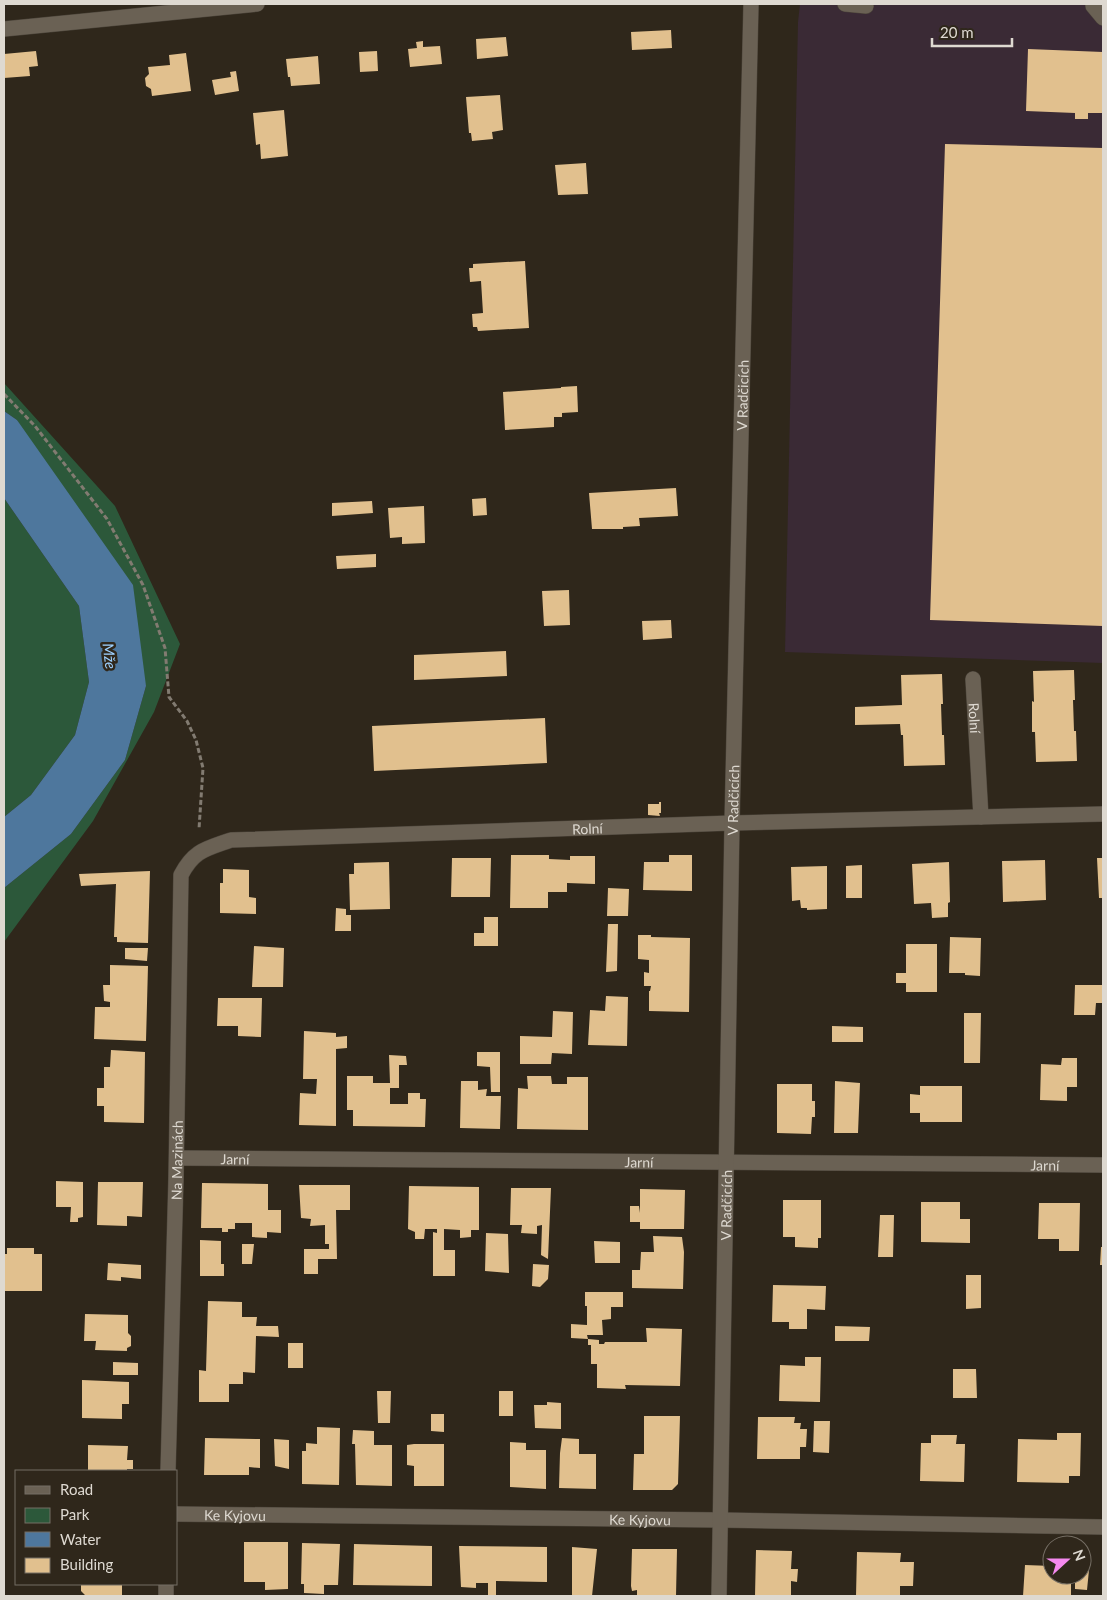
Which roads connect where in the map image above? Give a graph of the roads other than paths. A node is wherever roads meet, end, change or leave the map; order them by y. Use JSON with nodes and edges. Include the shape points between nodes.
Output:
{"nodes":[{"id":1,"x":257,"y":4,"type":"edge"},
{"id":2,"x":751,"y":4,"type":"edge"},
{"id":3,"x":845,"y":4,"type":"edge"},
{"id":4,"x":1093,"y":4,"type":"edge"},
{"id":5,"x":866,"y":6,"type":"dead end"},
{"id":6,"x":1103,"y":18,"type":"edge"},
{"id":7,"x":4,"y":29,"type":"edge"},
{"id":8,"x":973,"y":679,"type":"dead end"},
{"id":9,"x":1103,"y":814,"type":"edge"},
{"id":10,"x":981,"y":817,"type":"junction"},
{"id":11,"x":732,"y":822,"type":"junction"},
{"id":12,"x":198,"y":853,"type":"joint"},
{"id":13,"x":177,"y":1158,"type":"junction"},
{"id":14,"x":726,"y":1162,"type":"junction"},
{"id":15,"x":1103,"y":1165,"type":"edge"},
{"id":16,"x":168,"y":1470,"type":"edge"},
{"id":17,"x":178,"y":1514,"type":"edge"},
{"id":18,"x":720,"y":1520,"type":"junction"},
{"id":19,"x":1103,"y":1527,"type":"edge"},
{"id":20,"x":719,"y":1596,"type":"edge"}],
"edges":[{"from":1,"to":7,"type":"street"},
{"from":2,"to":11,"type":"street","name":"V Radčicích"},
{"from":3,"to":5,"type":"street"},
{"from":4,"to":6,"type":"street"},
{"from":8,"to":10,"type":"street","name":"Rolní"},
{"from":9,"to":10,"type":"street","name":"Rolní"},
{"from":10,"to":11,"type":"street","name":"Rolní"},
{"from":11,"to":12,"type":"street","name":"Rolní","via":[[231,840]]},
{"from":11,"to":14,"type":"street","name":"V Radčicích"},
{"from":12,"to":13,"type":"street","name":"Na Mazinách","via":[[181,875]]},
{"from":13,"to":14,"type":"street","name":"Jarní"},
{"from":13,"to":16,"type":"street","name":"Na Mazinách"},
{"from":14,"to":15,"type":"street","name":"Jarní"},
{"from":14,"to":18,"type":"street","name":"V Radčicích"},
{"from":17,"to":18,"type":"street","name":"Ke Kyjovu"},
{"from":18,"to":19,"type":"street","name":"Ke Kyjovu"},
{"from":18,"to":20,"type":"street","name":"V Radčicích"}]}
